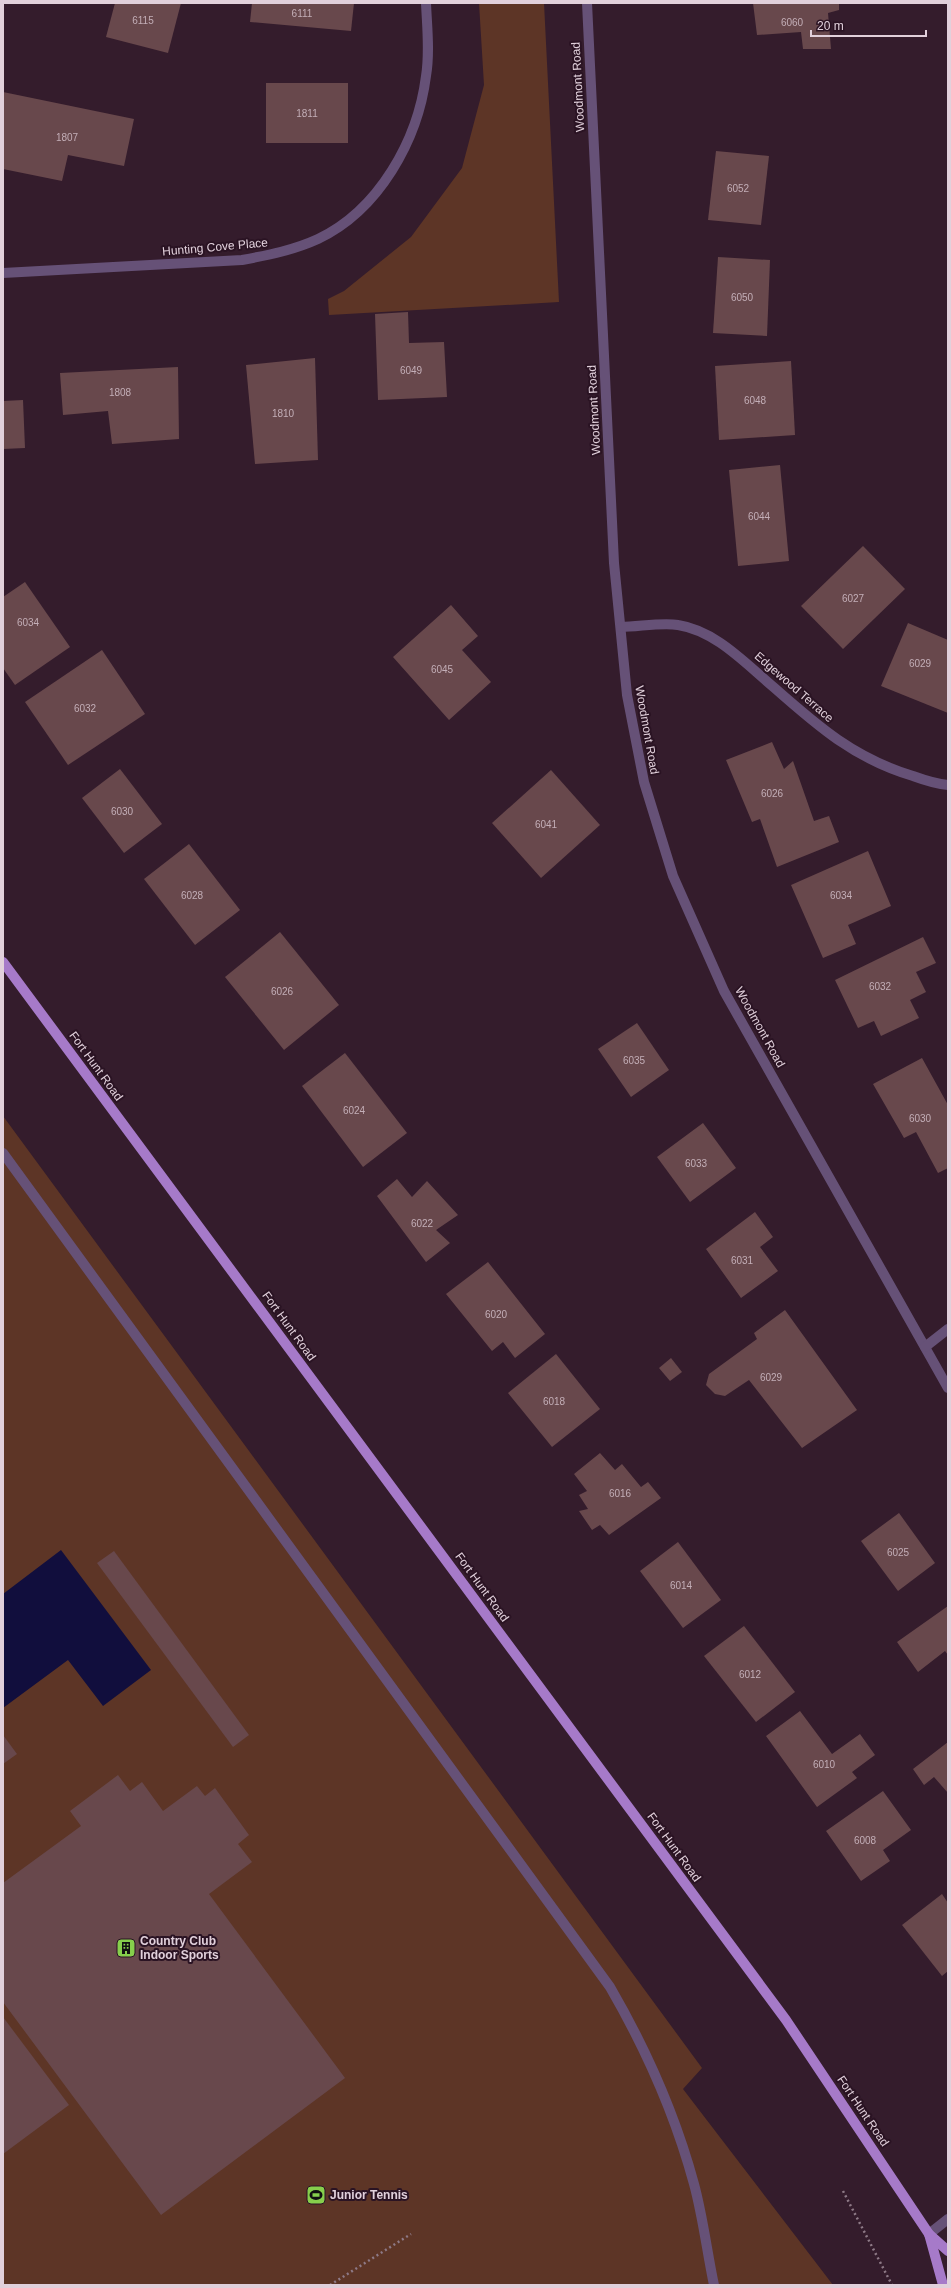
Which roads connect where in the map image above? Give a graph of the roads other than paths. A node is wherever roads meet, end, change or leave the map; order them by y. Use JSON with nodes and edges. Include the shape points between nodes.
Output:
{"nodes":[{"id":1,"x":426,"y":3,"type":"edge"},
{"id":2,"x":587,"y":3,"type":"edge"},
{"id":3,"x":3,"y":273,"type":"edge"},
{"id":4,"x":621,"y":627,"type":"junction"},
{"id":5,"x":948,"y":785,"type":"edge"},
{"id":6,"x":3,"y":962,"type":"edge"},
{"id":7,"x":3,"y":1153,"type":"edge"},
{"id":8,"x":948,"y":1329,"type":"edge"},
{"id":9,"x":925,"y":1347,"type":"junction"},
{"id":10,"x":948,"y":1388,"type":"edge"},
{"id":11,"x":948,"y":2219,"type":"edge"},
{"id":12,"x":929,"y":2234,"type":"junction"},
{"id":13,"x":948,"y":2251,"type":"edge"},
{"id":14,"x":714,"y":2285,"type":"edge"},
{"id":15,"x":944,"y":2285,"type":"edge"}],
"edges":[{"from":1,"to":3,"type":"street","name":"Hunting Cove Place","via":[[426,76],[415,124],[399,160],[376,193],[347,220],[319,238],[275,254],[242,260]]},
{"from":2,"to":4,"type":"street","name":"Woodmont Road","via":[[614,562]]},
{"from":4,"to":5,"type":"street","name":"Edgewood Terrace","via":[[678,625],[709,636],[733,651],[817,726],[844,745],[886,768]]},
{"from":4,"to":9,"type":"street","name":"Woodmont Road","via":[[626,695],[644,782],[673,876],[724,991]]},
{"from":6,"to":12,"type":"main road","name":"Fort Hunt Road","via":[[786,2020]]},
{"from":7,"to":14,"type":"street","via":[[610,1987],[640,2040],[669,2104],[695,2185]]},
{"from":8,"to":9,"type":"street"},
{"from":9,"to":10,"type":"street","name":"Woodmont Road"},
{"from":11,"to":12,"type":"street"},
{"from":12,"to":13,"type":"main road","name":"Fort Hunt Road"},
{"from":12,"to":15,"type":"main road","name":"Fort Hunt Road"}]}
